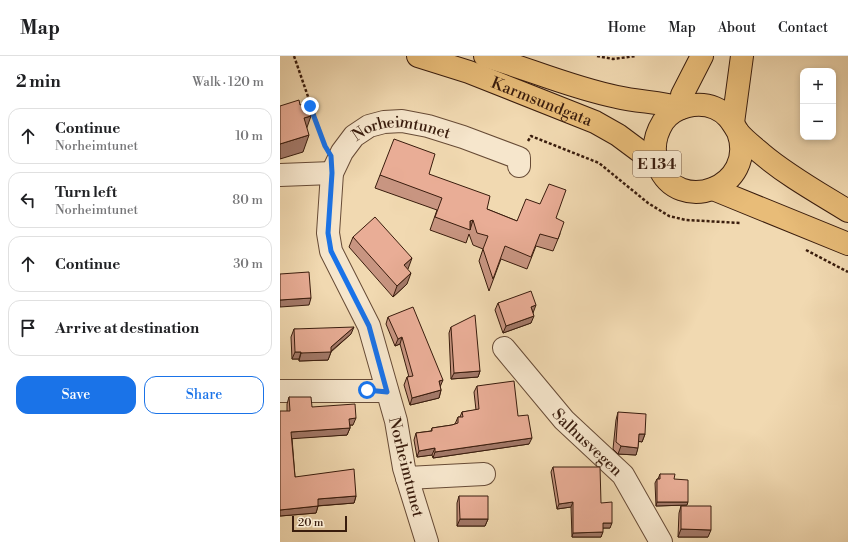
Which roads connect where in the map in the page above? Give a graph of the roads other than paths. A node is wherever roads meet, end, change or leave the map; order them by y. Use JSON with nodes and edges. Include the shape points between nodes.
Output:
{"nodes":[{"id":1,"x":418,"y":56,"type":"edge"},
{"id":2,"x":485,"y":56,"type":"edge"},
{"id":3,"x":702,"y":56,"type":"edge"},
{"id":4,"x":742,"y":56,"type":"edge"},
{"id":5,"x":681,"y":108,"type":"junction"},
{"id":6,"x":736,"y":128,"type":"junction"},
{"id":7,"x":657,"y":164,"type":"junction"},
{"id":8,"x":519,"y":166,"type":"dead end"},
{"id":9,"x":332,"y":173,"type":"junction"},
{"id":10,"x":280,"y":175,"type":"edge"},
{"id":11,"x":713,"y":189,"type":"junction"},
{"id":12,"x":848,"y":211,"type":"edge"},
{"id":13,"x":848,"y":244,"type":"edge"},
{"id":14,"x":504,"y":348,"type":"dead end"},
{"id":15,"x":280,"y":390,"type":"edge"},
{"id":16,"x":387,"y":392,"type":"junction"},
{"id":17,"x":484,"y":474,"type":"dead end"},
{"id":18,"x":407,"y":478,"type":"junction"},
{"id":19,"x":427,"y":542,"type":"edge"},
{"id":20,"x":661,"y":542,"type":"edge"}],
"edges":[{"from":1,"to":7,"type":"main road","name":"Karmsundgata","number":"E 134","via":[[469,72],[595,122],[618,135]]},
{"from":2,"to":5,"type":"main road","name":"Karmsundgata","number":"E 134","via":[[605,94],[666,103]]},
{"from":3,"to":5,"type":"main road","via":[[682,95]]},
{"from":4,"to":6,"type":"main road"},
{"from":5,"to":6,"type":"main road","number":"E 134","via":[[690,105],[708,106],[723,113]]},
{"from":5,"to":7,"type":"main road","number":"E 134","via":[[665,120],[658,130],[654,147]]},
{"from":6,"to":11,"type":"main road","number":"E 134","via":[[741,147],[738,166],[728,180]]},
{"from":6,"to":12,"type":"main road","number":"E 134","via":[[782,170]]},
{"from":7,"to":11,"type":"main road","number":"E 134","via":[[666,178],[683,189],[693,192]]},
{"from":8,"to":9,"type":"street","name":"Norheimtunet","via":[[518,158],[496,148],[428,126],[402,121],[370,126],[354,136],[342,152]]},
{"from":9,"to":10,"type":"street"},
{"from":9,"to":16,"type":"street","name":"Norheimtunet","via":[[328,233],[331,251],[369,326]]},
{"from":11,"to":13,"type":"main road"},
{"from":14,"to":20,"type":"street","name":"Salhusvegen","via":[[564,420],[624,476]]},
{"from":15,"to":16,"type":"street"},
{"from":16,"to":18,"type":"street","name":"Norheimtunet","via":[[396,421]]},
{"from":17,"to":18,"type":"street"},
{"from":18,"to":19,"type":"street","name":"Norheimtunet"}]}
